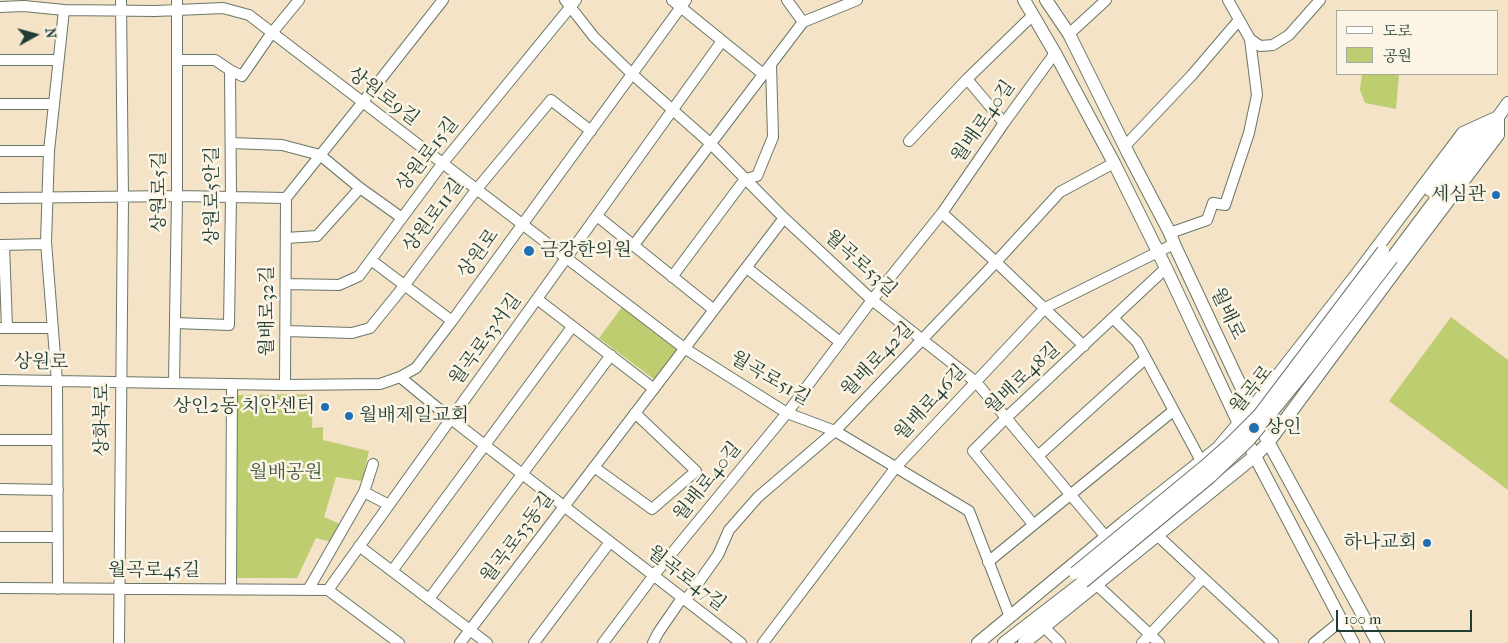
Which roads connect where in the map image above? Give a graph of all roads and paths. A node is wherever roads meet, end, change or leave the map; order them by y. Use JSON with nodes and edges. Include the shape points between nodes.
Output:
{"nodes":[{"id":1,"x":298,"y":0,"type":"edge"},
{"id":2,"x":443,"y":0,"type":"edge"},
{"id":3,"x":672,"y":0,"type":"edge"},
{"id":4,"x":787,"y":0,"type":"edge"},
{"id":5,"x":857,"y":0,"type":"edge"},
{"id":6,"x":1024,"y":0,"type":"edge"},
{"id":7,"x":1046,"y":0,"type":"edge"},
{"id":8,"x":1106,"y":0,"type":"edge"},
{"id":9,"x":1228,"y":0,"type":"edge"},
{"id":10,"x":1320,"y":0,"type":"edge"},
{"id":11,"x":571,"y":2,"type":"edge"},
{"id":12,"x":24,"y":3,"type":"edge"},
{"id":13,"x":683,"y":3,"type":"edge"},
{"id":14,"x":121,"y":5,"type":"edge"},
{"id":15,"x":177,"y":5,"type":"edge"},
{"id":16,"x":0,"y":7,"type":"edge"},
{"id":17,"x":64,"y":10,"type":"junction"},
{"id":18,"x":1033,"y":15,"type":"junction"},
{"id":19,"x":1239,"y":20,"type":"junction"},
{"id":20,"x":803,"y":22,"type":"junction"},
{"id":21,"x":272,"y":34,"type":"junction"},
{"id":22,"x":1069,"y":34,"type":"junction"},
{"id":23,"x":1250,"y":39,"type":"junction"},
{"id":24,"x":722,"y":41,"type":"junction"},
{"id":25,"x":1055,"y":53,"type":"junction"},
{"id":26,"x":0,"y":60,"type":"edge"},
{"id":27,"x":58,"y":60,"type":"junction"},
{"id":28,"x":177,"y":60,"type":"junction"},
{"id":29,"x":771,"y":64,"type":"junction"},
{"id":30,"x":230,"y":70,"type":"junction"},
{"id":31,"x":632,"y":74,"type":"junction"},
{"id":32,"x":763,"y":74,"type":"junction"},
{"id":33,"x":967,"y":80,"type":"junction"},
{"id":34,"x":362,"y":103,"type":"junction"},
{"id":35,"x":1508,"y":103,"type":"edge"},
{"id":36,"x":0,"y":104,"type":"edge"},
{"id":37,"x":54,"y":104,"type":"junction"},
{"id":38,"x":673,"y":110,"type":"junction"},
{"id":39,"x":1498,"y":117,"type":"junction"},
{"id":40,"x":1004,"y":122,"type":"junction"},
{"id":41,"x":590,"y":131,"type":"junction"},
{"id":42,"x":909,"y":141,"type":"dead end"},
{"id":43,"x":231,"y":143,"type":"junction"},
{"id":44,"x":710,"y":143,"type":"junction"},
{"id":45,"x":1125,"y":146,"type":"junction"},
{"id":46,"x":0,"y":151,"type":"edge"},
{"id":47,"x":49,"y":151,"type":"junction"},
{"id":48,"x":320,"y":155,"type":"junction"},
{"id":49,"x":1114,"y":163,"type":"junction"},
{"id":50,"x":442,"y":164,"type":"junction"},
{"id":51,"x":745,"y":178,"type":"junction"},
{"id":52,"x":360,"y":188,"type":"junction"},
{"id":53,"x":476,"y":190,"type":"junction"},
{"id":54,"x":177,"y":196,"type":"junction"},
{"id":55,"x":47,"y":197,"type":"junction"},
{"id":56,"x":231,"y":197,"type":"junction"},
{"id":57,"x":0,"y":198,"type":"edge"},
{"id":58,"x":123,"y":198,"type":"junction"},
{"id":59,"x":286,"y":198,"type":"junction"},
{"id":60,"x":942,"y":212,"type":"junction"},
{"id":61,"x":597,"y":216,"type":"junction"},
{"id":62,"x":402,"y":218,"type":"junction"},
{"id":63,"x":784,"y":218,"type":"junction"},
{"id":64,"x":522,"y":225,"type":"junction"},
{"id":65,"x":286,"y":238,"type":"junction"},
{"id":66,"x":1172,"y":239,"type":"junction"},
{"id":67,"x":46,"y":244,"type":"junction"},
{"id":68,"x":2,"y":245,"type":"edge"},
{"id":69,"x":633,"y":246,"type":"junction"},
{"id":70,"x":1158,"y":252,"type":"junction"},
{"id":71,"x":566,"y":259,"type":"junction"},
{"id":72,"x":371,"y":260,"type":"junction"},
{"id":73,"x":996,"y":262,"type":"junction"},
{"id":74,"x":747,"y":268,"type":"junction"},
{"id":75,"x":1166,"y":268,"type":"junction"},
{"id":76,"x":672,"y":277,"type":"junction"},
{"id":77,"x":286,"y":284,"type":"junction"},
{"id":78,"x":404,"y":286,"type":"junction"},
{"id":79,"x":537,"y":299,"type":"junction"},
{"id":80,"x":872,"y":300,"type":"junction"},
{"id":81,"x":1045,"y":308,"type":"junction"},
{"id":82,"x":714,"y":310,"type":"junction"},
{"id":83,"x":1113,"y":318,"type":"junction"},
{"id":84,"x":452,"y":321,"type":"junction"},
{"id":85,"x":175,"y":323,"type":"junction"},
{"id":86,"x":572,"y":327,"type":"junction"},
{"id":87,"x":4,"y":328,"type":"edge"},
{"id":88,"x":52,"y":328,"type":"junction"},
{"id":89,"x":286,"y":331,"type":"junction"},
{"id":90,"x":922,"y":340,"type":"junction"},
{"id":91,"x":840,"y":342,"type":"junction"},
{"id":92,"x":1084,"y":346,"type":"junction"},
{"id":93,"x":684,"y":348,"type":"junction"},
{"id":94,"x":611,"y":355,"type":"junction"},
{"id":95,"x":1145,"y":359,"type":"junction"},
{"id":96,"x":400,"y":377,"type":"junction"},
{"id":97,"x":0,"y":380,"type":"edge"},
{"id":98,"x":57,"y":381,"type":"junction"},
{"id":99,"x":120,"y":381,"type":"junction"},
{"id":100,"x":976,"y":382,"type":"junction"},
{"id":101,"x":174,"y":383,"type":"junction"},
{"id":102,"x":232,"y":384,"type":"junction"},
{"id":103,"x":285,"y":385,"type":"junction"},
{"id":104,"x":654,"y":388,"type":"junction"},
{"id":105,"x":1251,"y":409,"type":"junction"},
{"id":106,"x":1173,"y":412,"type":"junction"},
{"id":107,"x":635,"y":413,"type":"junction"},
{"id":108,"x":787,"y":413,"type":"junction"},
{"id":109,"x":1006,"y":418,"type":"junction"},
{"id":110,"x":450,"y":419,"type":"junction"},
{"id":111,"x":1239,"y":424,"type":"junction"},
{"id":112,"x":835,"y":431,"type":"junction"},
{"id":113,"x":0,"y":440,"type":"edge"},
{"id":114,"x":58,"y":440,"type":"junction"},
{"id":115,"x":1268,"y":443,"type":"junction"},
{"id":116,"x":485,"y":446,"type":"junction"},
{"id":117,"x":1038,"y":456,"type":"junction"},
{"id":118,"x":1255,"y":456,"type":"junction"},
{"id":119,"x":1202,"y":461,"type":"junction"},
{"id":120,"x":373,"y":464,"type":"dead end"},
{"id":121,"x":594,"y":467,"type":"junction"},
{"id":122,"x":896,"y":467,"type":"junction"},
{"id":123,"x":522,"y":474,"type":"junction"},
{"id":124,"x":0,"y":489,"type":"edge"},
{"id":125,"x":58,"y":490,"type":"junction"},
{"id":126,"x":364,"y":492,"type":"junction"},
{"id":127,"x":1070,"y":495,"type":"junction"},
{"id":128,"x":389,"y":505,"type":"junction"},
{"id":129,"x":564,"y":506,"type":"junction"},
{"id":130,"x":1033,"y":524,"type":"junction"},
{"id":131,"x":1157,"y":535,"type":"junction"},
{"id":132,"x":0,"y":537,"type":"edge"},
{"id":133,"x":1106,"y":537,"type":"junction"},
{"id":134,"x":58,"y":538,"type":"junction"},
{"id":135,"x":610,"y":542,"type":"junction"},
{"id":136,"x":359,"y":546,"type":"junction"},
{"id":137,"x":988,"y":562,"type":"junction"},
{"id":138,"x":392,"y":571,"type":"junction"},
{"id":139,"x":654,"y":575,"type":"junction"},
{"id":140,"x":1079,"y":578,"type":"junction"},
{"id":141,"x":1203,"y":578,"type":"junction"},
{"id":142,"x":1097,"y":585,"type":"junction"},
{"id":143,"x":0,"y":588,"type":"edge"},
{"id":144,"x":119,"y":588,"type":"junction"},
{"id":145,"x":58,"y":589,"type":"junction"},
{"id":146,"x":231,"y":589,"type":"junction"},
{"id":147,"x":308,"y":590,"type":"junction"},
{"id":148,"x":328,"y":590,"type":"junction"},
{"id":149,"x":430,"y":599,"type":"junction"},
{"id":150,"x":684,"y":599,"type":"junction"},
{"id":151,"x":1010,"y":617,"type":"junction"},
{"id":152,"x":1342,"y":620,"type":"junction"},
{"id":153,"x":1044,"y":628,"type":"junction"},
{"id":154,"x":470,"y":630,"type":"junction"},
{"id":155,"x":1150,"y":635,"type":"junction"},
{"id":156,"x":119,"y":643,"type":"edge"},
{"id":157,"x":399,"y":643,"type":"edge"},
{"id":158,"x":460,"y":643,"type":"edge"},
{"id":159,"x":487,"y":643,"type":"edge"},
{"id":160,"x":534,"y":643,"type":"edge"},
{"id":161,"x":603,"y":643,"type":"edge"},
{"id":162,"x":653,"y":643,"type":"edge"},
{"id":163,"x":741,"y":643,"type":"edge"},
{"id":164,"x":763,"y":643,"type":"edge"},
{"id":165,"x":978,"y":643,"type":"edge"},
{"id":166,"x":989,"y":643,"type":"edge"},
{"id":167,"x":1004,"y":643,"type":"edge"},
{"id":168,"x":1024,"y":643,"type":"edge"},
{"id":169,"x":1060,"y":643,"type":"edge"},
{"id":170,"x":1142,"y":643,"type":"edge"},
{"id":171,"x":1159,"y":643,"type":"edge"},
{"id":172,"x":1273,"y":643,"type":"edge"},
{"id":173,"x":1314,"y":643,"type":"edge"},
{"id":174,"x":1354,"y":643,"type":"edge"},
{"id":175,"x":1378,"y":643,"type":"edge"}],
"edges":[{"from":1,"to":21,"type":"street"},
{"from":2,"to":34,"type":"street"},
{"from":3,"to":13,"type":"street"},
{"from":4,"to":20,"type":"street"},
{"from":5,"to":20,"type":"street"},
{"from":6,"to":18,"type":"main road","name":"월배로"},
{"from":7,"to":22,"type":"main road","name":"월배로"},
{"from":8,"to":22,"type":"street"},
{"from":9,"to":19,"type":"street"},
{"from":10,"to":23,"type":"street","via":[[1289,35],[1273,45],[1260,46]]},
{"from":11,"to":31,"type":"street","name":"월곡로53길","via":[[594,37]]},
{"from":11,"to":50,"type":"street","name":"상원로15길"},
{"from":12,"to":16,"type":"street","name":"상원로9길"},
{"from":12,"to":17,"type":"street","name":"상원로9길"},
{"from":13,"to":24,"type":"street"},
{"from":13,"to":31,"type":"street","name":"상원로"},
{"from":14,"to":15,"type":"street","name":"상원로9길"},
{"from":14,"to":17,"type":"street","name":"상원로9길"},
{"from":14,"to":58,"type":"street","name":"상화북로"},
{"from":15,"to":21,"type":"street","name":"상원로9길","via":[[224,8],[249,15]]},
{"from":15,"to":28,"type":"street","name":"상원로5길"},
{"from":17,"to":27,"type":"street"},
{"from":18,"to":25,"type":"main road","name":"월배로"},
{"from":18,"to":33,"type":"street"},
{"from":19,"to":23,"type":"street"},
{"from":19,"to":45,"type":"street"},
{"from":20,"to":29,"type":"street"},
{"from":21,"to":30,"type":"street","via":[[242,76]]},
{"from":21,"to":34,"type":"street","name":"상원로9길"},
{"from":22,"to":45,"type":"main road","name":"월배로"},
{"from":23,"to":66,"type":"street","name":"월배로46길","via":[[1257,95],[1249,133],[1225,205],[1213,203],[1207,220]]},
{"from":24,"to":32,"type":"street"},
{"from":24,"to":38,"type":"street"},
{"from":25,"to":40,"type":"street","name":"월배로40길"},
{"from":25,"to":49,"type":"main road","name":"월배로"},
{"from":26,"to":27,"type":"street"},
{"from":27,"to":37,"type":"street"},
{"from":28,"to":30,"type":"street","via":[[216,60]]},
{"from":28,"to":54,"type":"street","name":"상원로5길"},
{"from":29,"to":32,"type":"street"},
{"from":29,"to":51,"type":"street","via":[[773,137],[757,176]]},
{"from":30,"to":43,"type":"street","name":"상원로5안길"},
{"from":31,"to":38,"type":"street","name":"월곡로53길"},
{"from":31,"to":41,"type":"street","name":"상원로"},
{"from":32,"to":44,"type":"street"},
{"from":33,"to":40,"type":"street"},
{"from":33,"to":42,"type":"street"},
{"from":34,"to":48,"type":"street"},
{"from":34,"to":50,"type":"street","name":"상원로9길"},
{"from":35,"to":39,"type":"main road","name":"월곡로"},
{"from":36,"to":37,"type":"street"},
{"from":37,"to":47,"type":"street"},
{"from":38,"to":44,"type":"street","name":"월곡로53길"},
{"from":38,"to":61,"type":"street","name":"월곡로53서길"},
{"from":39,"to":105,"type":"main road","via":[[1463,133]]},
{"from":39,"to":115,"type":"main road","via":[[1498,135]]},
{"from":39,"to":140,"type":"main road","name":"월곡로","bridge":true,"via":[[1471,137],[1388,254],[1259,415]]},
{"from":40,"to":60,"type":"street","name":"월배로40길"},
{"from":41,"to":53,"type":"street","name":"상원로11길","via":[[551,100]]},
{"from":41,"to":64,"type":"street","name":"상원로"},
{"from":43,"to":48,"type":"street","via":[[282,145]]},
{"from":43,"to":56,"type":"street","name":"상원로5안길"},
{"from":44,"to":51,"type":"street","name":"월곡로53길"},
{"from":44,"to":69,"type":"street"},
{"from":45,"to":66,"type":"main road","name":"월배로"},
{"from":46,"to":47,"type":"street"},
{"from":47,"to":55,"type":"street"},
{"from":48,"to":52,"type":"street"},
{"from":48,"to":59,"type":"street"},
{"from":49,"to":70,"type":"main road","name":"월배로"},
{"from":49,"to":73,"type":"street","name":"월배로42길","via":[[1060,192]]},
{"from":50,"to":53,"type":"street","name":"상원로9길"},
{"from":50,"to":62,"type":"street","name":"상원로15길"},
{"from":51,"to":63,"type":"street","name":"월곡로53길"},
{"from":51,"to":76,"type":"street"},
{"from":52,"to":62,"type":"street"},
{"from":52,"to":65,"type":"street","via":[[317,236]]},
{"from":53,"to":64,"type":"street","name":"상원로9길"},
{"from":53,"to":78,"type":"street","name":"상원로11길"},
{"from":54,"to":56,"type":"street"},
{"from":54,"to":58,"type":"street"},
{"from":54,"to":85,"type":"street","name":"상원로5길"},
{"from":55,"to":57,"type":"street"},
{"from":55,"to":58,"type":"street"},
{"from":55,"to":67,"type":"street"},
{"from":56,"to":59,"type":"street"},
{"from":56,"to":85,"type":"street","name":"상원로5안길","via":[[229,325]]},
{"from":58,"to":99,"type":"street","name":"상화북로"},
{"from":59,"to":65,"type":"street","name":"월배로32길"},
{"from":60,"to":73,"type":"street"},
{"from":60,"to":80,"type":"street","name":"월배로40길"},
{"from":61,"to":69,"type":"street"},
{"from":61,"to":71,"type":"street","name":"월곡로53서길"},
{"from":62,"to":72,"type":"street","name":"상원로15길"},
{"from":63,"to":74,"type":"street","name":"월곡로53동길"},
{"from":63,"to":80,"type":"street","name":"월곡로53길"},
{"from":64,"to":71,"type":"street","name":"월곡로51길"},
{"from":64,"to":84,"type":"street","name":"상원로"},
{"from":65,"to":77,"type":"street","name":"월배로32길"},
{"from":66,"to":70,"type":"street","name":"월배로46길"},
{"from":66,"to":105,"type":"main road","name":"월배로"},
{"from":67,"to":68,"type":"street"},
{"from":67,"to":88,"type":"street"},
{"from":68,"to":87,"type":"street"},
{"from":69,"to":76,"type":"street"},
{"from":70,"to":75,"type":"main road","name":"월배로"},
{"from":70,"to":81,"type":"street","name":"월배로46길"},
{"from":71,"to":79,"type":"street","name":"월곡로53서길"},
{"from":71,"to":93,"type":"street","name":"월곡로51길"},
{"from":72,"to":77,"type":"street","name":"상원로15길","via":[[359,276],[339,285]]},
{"from":72,"to":78,"type":"street"},
{"from":73,"to":81,"type":"street"},
{"from":73,"to":90,"type":"street","name":"월배로42길"},
{"from":74,"to":82,"type":"street","name":"월곡로53동길"},
{"from":74,"to":91,"type":"street"},
{"from":75,"to":83,"type":"street","name":"월배로48길"},
{"from":75,"to":111,"type":"main road","name":"월배로"},
{"from":76,"to":82,"type":"street"},
{"from":77,"to":89,"type":"street","name":"월배로32길"},
{"from":78,"to":84,"type":"street"},
{"from":78,"to":89,"type":"street","name":"상원로11길","via":[[370,328],[352,333]]},
{"from":79,"to":86,"type":"street"},
{"from":79,"to":110,"type":"street","name":"월곡로53서길"},
{"from":80,"to":90,"type":"street","name":"월곡로53길"},
{"from":80,"to":91,"type":"street","name":"월배로40길"},
{"from":81,"to":92,"type":"street"},
{"from":81,"to":100,"type":"street","name":"월배로46길"},
{"from":82,"to":93,"type":"street","name":"월곡로53동길"},
{"from":83,"to":92,"type":"street","name":"월배로48길"},
{"from":83,"to":95,"type":"street","via":[[1137,342]]},
{"from":84,"to":96,"type":"street","name":"상원로","via":[[416,368]]},
{"from":85,"to":101,"type":"street","name":"상원로5길"},
{"from":86,"to":94,"type":"street"},
{"from":86,"to":116,"type":"street"},
{"from":87,"to":88,"type":"street"},
{"from":88,"to":98,"type":"street"},
{"from":89,"to":103,"type":"street","name":"월배로32길"},
{"from":90,"to":100,"type":"street","name":"월곡로53길"},
{"from":90,"to":112,"type":"street","name":"월배로42길"},
{"from":91,"to":108,"type":"street","name":"월배로40길"},
{"from":92,"to":109,"type":"street","name":"월배로48길"},
{"from":93,"to":104,"type":"street","name":"월곡로53동길"},
{"from":93,"to":108,"type":"street","name":"월곡로51길"},
{"from":94,"to":104,"type":"street"},
{"from":94,"to":123,"type":"street"},
{"from":95,"to":106,"type":"street"},
{"from":95,"to":117,"type":"street"},
{"from":96,"to":103,"type":"street","name":"상원로","via":[[380,384]]},
{"from":96,"to":110,"type":"street","name":"월곡로47길"},
{"from":97,"to":98,"type":"street","name":"상원로"},
{"from":98,"to":99,"type":"street","name":"상원로"},
{"from":98,"to":114,"type":"street"},
{"from":99,"to":101,"type":"street","name":"상원로"},
{"from":99,"to":144,"type":"street","name":"상화북로"},
{"from":100,"to":109,"type":"street","name":"월곡로53길"},
{"from":100,"to":122,"type":"street","name":"월배로46길"},
{"from":101,"to":102,"type":"street","name":"상원로"},
{"from":102,"to":103,"type":"street","name":"상원로"},
{"from":102,"to":146,"type":"street"},
{"from":104,"to":107,"type":"street","name":"월곡로53동길"},
{"from":105,"to":111,"type":"main road"},
{"from":105,"to":115,"type":"main road","name":"월배로"},
{"from":106,"to":119,"type":"street"},
{"from":106,"to":127,"type":"street"},
{"from":107,"to":121,"type":"street","name":"월곡로53동길"},
{"from":107,"to":121,"type":"street","via":[[696,471],[652,509]]},
{"from":108,"to":112,"type":"street","name":"월곡로51길"},
{"from":108,"to":139,"type":"street","name":"월배로40길"},
{"from":109,"to":117,"type":"street","name":"월곡로53길"},
{"from":109,"to":130,"type":"street","name":"월배로48길","via":[[973,451]]},
{"from":110,"to":116,"type":"street","name":"월곡로47길"},
{"from":110,"to":128,"type":"street","name":"월곡로53서길"},
{"from":111,"to":118,"type":"main road","name":"월배로"},
{"from":111,"to":119,"type":"main road"},
{"from":112,"to":122,"type":"street","name":"월곡로51길"},
{"from":112,"to":150,"type":"street","name":"월배로42길","via":[[758,497],[730,530],[718,555]]},
{"from":113,"to":114,"type":"street"},
{"from":114,"to":125,"type":"street"},
{"from":115,"to":118,"type":"main road"},
{"from":115,"to":175,"type":"main road","name":"월배로"},
{"from":116,"to":123,"type":"street","name":"월곡로47길"},
{"from":116,"to":138,"type":"street"},
{"from":117,"to":127,"type":"street","name":"월곡로53길"},
{"from":118,"to":131,"type":"main road"},
{"from":118,"to":152,"type":"main road","name":"월배로"},
{"from":119,"to":133,"type":"main road"},
{"from":120,"to":126,"type":"street"},
{"from":121,"to":129,"type":"street","name":"월곡로53동길"},
{"from":122,"to":137,"type":"street","name":"월곡로51길","via":[[969,511]]},
{"from":122,"to":164,"type":"street","name":"월배로46길"},
{"from":123,"to":129,"type":"street","name":"월곡로47길"},
{"from":123,"to":149,"type":"street"},
{"from":124,"to":125,"type":"street"},
{"from":125,"to":134,"type":"street"},
{"from":126,"to":128,"type":"street"},
{"from":126,"to":147,"type":"street"},
{"from":127,"to":130,"type":"street"},
{"from":127,"to":133,"type":"street","name":"월곡로53길"},
{"from":128,"to":136,"type":"street","name":"월곡로53서길"},
{"from":129,"to":135,"type":"street","name":"월곡로47길"},
{"from":129,"to":154,"type":"street","name":"월곡로53동길"},
{"from":130,"to":137,"type":"street"},
{"from":131,"to":141,"type":"street"},
{"from":131,"to":142,"type":"main road"},
{"from":132,"to":134,"type":"street"},
{"from":133,"to":151,"type":"main road"},
{"from":134,"to":145,"type":"street"},
{"from":135,"to":139,"type":"street","name":"월곡로47길"},
{"from":135,"to":160,"type":"street"},
{"from":136,"to":138,"type":"street"},
{"from":136,"to":148,"type":"street","name":"월곡로53서길"},
{"from":137,"to":151,"type":"street","name":"월곡로51길"},
{"from":138,"to":149,"type":"street"},
{"from":139,"to":150,"type":"street","name":"월곡로47길"},
{"from":139,"to":161,"type":"street","name":"월배로40길"},
{"from":140,"to":166,"type":"main road","name":"월곡로"},
{"from":140,"to":167,"type":"main road","name":"월곡로"},
{"from":141,"to":155,"type":"street"},
{"from":141,"to":172,"type":"street"},
{"from":142,"to":153,"type":"main road"},
{"from":142,"to":155,"type":"street"},
{"from":143,"to":145,"type":"street","name":"월곡로45길"},
{"from":144,"to":145,"type":"street","name":"월곡로45길"},
{"from":144,"to":146,"type":"street","name":"월곡로45길"},
{"from":144,"to":156,"type":"street","name":"상화북로"},
{"from":146,"to":147,"type":"street","name":"월곡로45길"},
{"from":147,"to":148,"type":"street","name":"월곡로45길"},
{"from":148,"to":157,"type":"street"},
{"from":149,"to":154,"type":"street"},
{"from":150,"to":162,"type":"street","name":"월배로42길"},
{"from":150,"to":163,"type":"street","name":"월곡로47길"},
{"from":151,"to":165,"type":"main road"},
{"from":152,"to":173,"type":"street"},
{"from":152,"to":174,"type":"main road","name":"월배로"},
{"from":153,"to":168,"type":"main road"},
{"from":153,"to":169,"type":"street"},
{"from":154,"to":158,"type":"street","name":"월곡로53동길"},
{"from":154,"to":159,"type":"street"},
{"from":155,"to":170,"type":"street"},
{"from":155,"to":171,"type":"street"}]}
